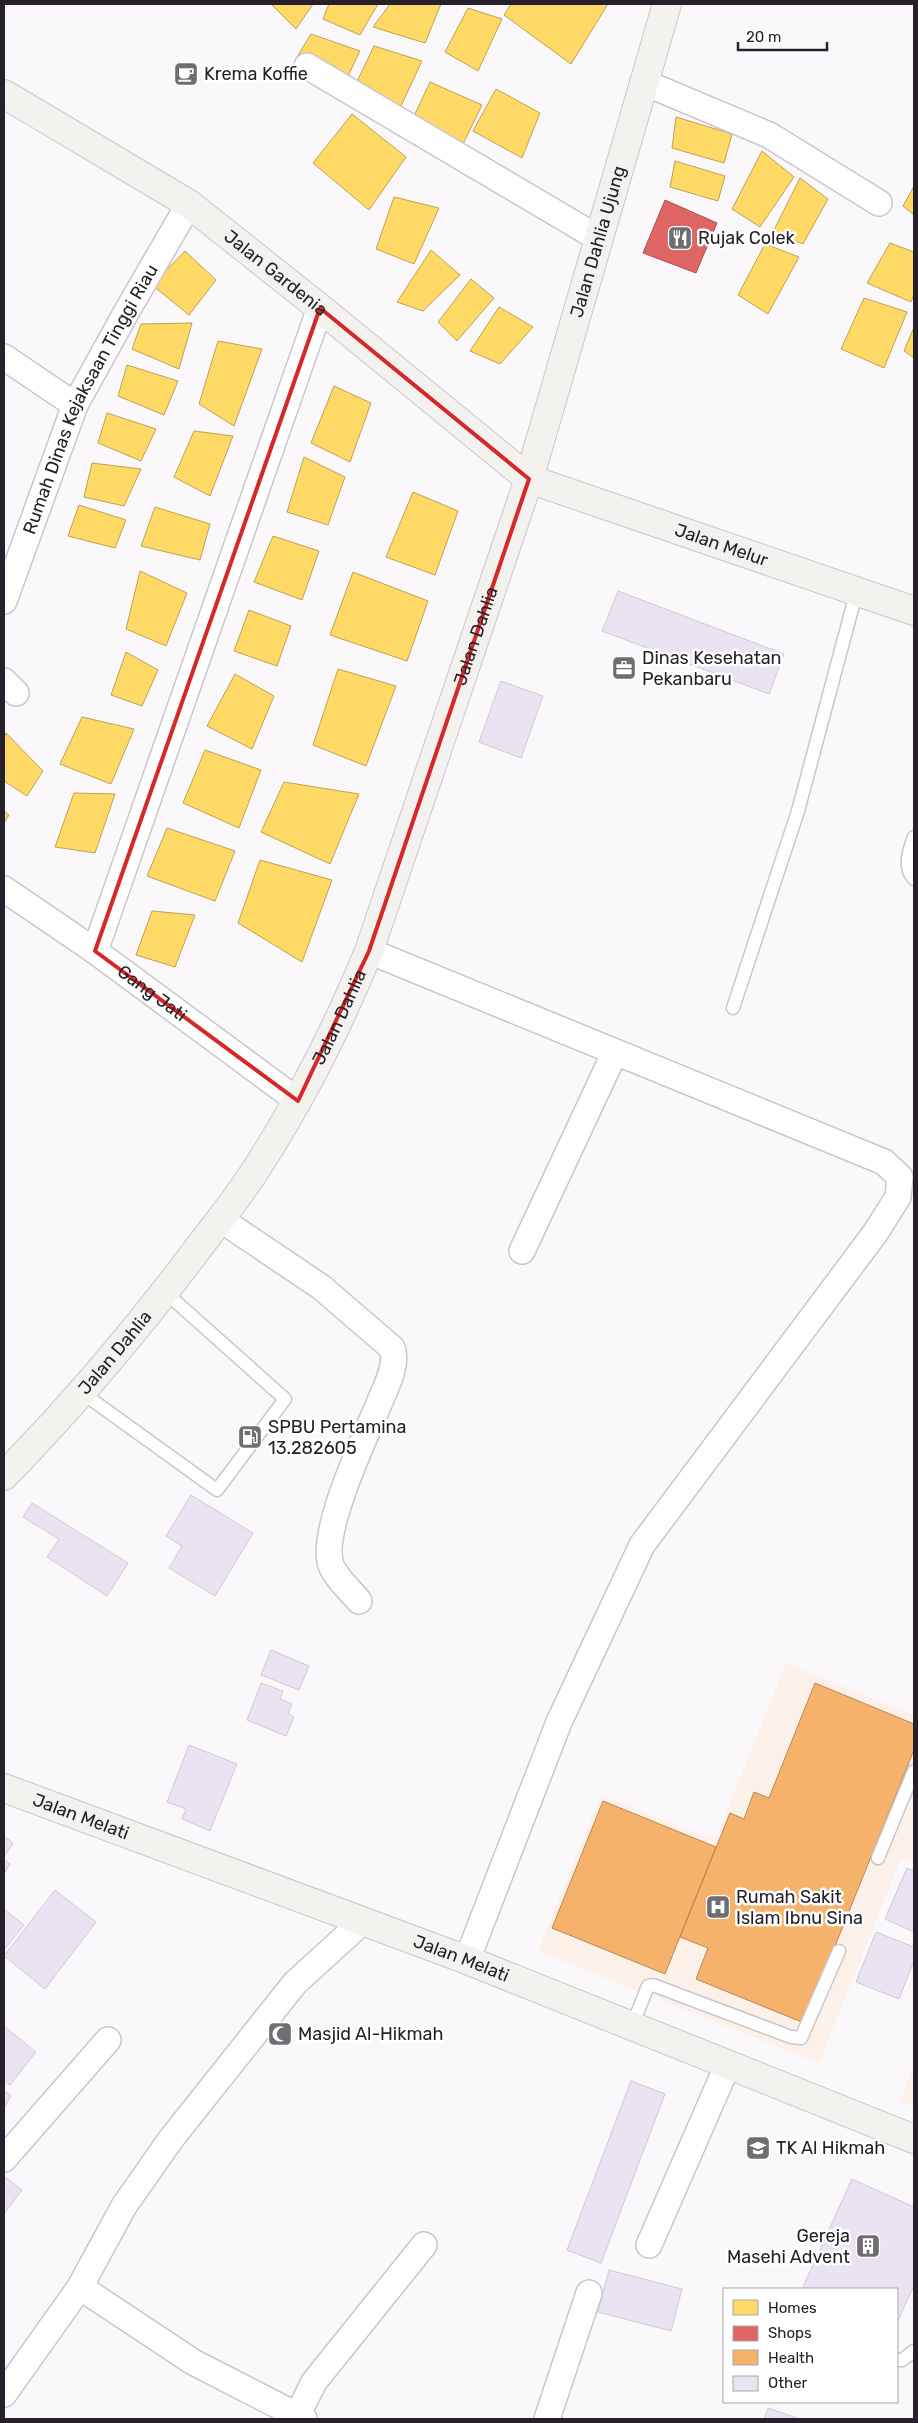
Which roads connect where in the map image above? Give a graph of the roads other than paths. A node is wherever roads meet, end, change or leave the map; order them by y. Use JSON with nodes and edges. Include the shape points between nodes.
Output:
{"nodes":[{"id":1,"x":666,"y":4,"type":"edge"},
{"id":2,"x":307,"y":66,"type":"dead end"},
{"id":3,"x":643,"y":82,"type":"junction"},
{"id":4,"x":4,"y":94,"type":"edge"},
{"id":5,"x":879,"y":203,"type":"dead end"},
{"id":6,"x":189,"y":204,"type":"junction"},
{"id":7,"x":598,"y":238,"type":"junction"},
{"id":8,"x":320,"y":308,"type":"junction"},
{"id":9,"x":4,"y":357,"type":"edge"},
{"id":10,"x":76,"y":405,"type":"junction"},
{"id":11,"x":529,"y":479,"type":"junction"},
{"id":12,"x":857,"y":590,"type":"junction"},
{"id":13,"x":4,"y":601,"type":"edge"},
{"id":14,"x":914,"y":611,"type":"edge"},
{"id":15,"x":914,"y":837,"type":"edge"},
{"id":16,"x":914,"y":879,"type":"edge"},
{"id":17,"x":4,"y":889,"type":"edge"},
{"id":18,"x":369,"y":950,"type":"junction"},
{"id":19,"x":95,"y":951,"type":"junction"},
{"id":20,"x":732,"y":1008,"type":"dead end"},
{"id":21,"x":615,"y":1052,"type":"junction"},
{"id":22,"x":298,"y":1100,"type":"junction"},
{"id":23,"x":220,"y":1219,"type":"junction"},
{"id":24,"x":522,"y":1251,"type":"dead end"},
{"id":25,"x":166,"y":1292,"type":"junction"},
{"id":26,"x":81,"y":1392,"type":"junction"},
{"id":27,"x":4,"y":1476,"type":"edge"},
{"id":28,"x":359,"y":1601,"type":"dead end"},
{"id":29,"x":912,"y":1779,"type":"edge"},
{"id":30,"x":4,"y":1788,"type":"edge"},
{"id":31,"x":878,"y":1858,"type":"dead end"},
{"id":32,"x":362,"y":1922,"type":"junction"},
{"id":33,"x":839,"y":1951,"type":"dead end"},
{"id":34,"x":467,"y":1960,"type":"junction"},
{"id":35,"x":632,"y":2026,"type":"junction"},
{"id":36,"x":108,"y":2040,"type":"dead end"},
{"id":37,"x":728,"y":2064,"type":"junction"},
{"id":38,"x":914,"y":2139,"type":"edge"},
{"id":39,"x":4,"y":2159,"type":"edge"},
{"id":40,"x":424,"y":2245,"type":"dead end"},
{"id":41,"x":649,"y":2245,"type":"dead end"},
{"id":42,"x":80,"y":2288,"type":"junction"},
{"id":43,"x":589,"y":2293,"type":"dead end"},
{"id":44,"x":914,"y":2351,"type":"edge"},
{"id":45,"x":898,"y":2360,"type":"edge"},
{"id":46,"x":4,"y":2394,"type":"edge"},
{"id":47,"x":300,"y":2418,"type":"edge"},
{"id":48,"x":547,"y":2419,"type":"edge"}],
"edges":[{"from":1,"to":3,"type":"main road","name":"Jalan Dahlia Ujung"},
{"from":2,"to":7,"type":"street"},
{"from":3,"to":5,"type":"street","via":[[769,135]]},
{"from":3,"to":7,"type":"main road","name":"Jalan Dahlia Ujung"},
{"from":4,"to":6,"type":"main road","name":"Jalan Gardenia"},
{"from":6,"to":8,"type":"main road","name":"Jalan Gardenia"},
{"from":6,"to":10,"type":"street","name":"Rumah Dinas Kejaksaan Tinggi Riau","via":[[126,310]]},
{"from":7,"to":11,"type":"main road","name":"Jalan Dahlia Ujung"},
{"from":8,"to":11,"type":"main road","name":"Jalan Gardenia"},
{"from":8,"to":19,"type":"street"},
{"from":9,"to":10,"type":"street"},
{"from":10,"to":13,"type":"street","name":"Rumah Dinas Kejaksaan Tinggi Riau"},
{"from":11,"to":12,"type":"main road","name":"Jalan Melur"},
{"from":11,"to":18,"type":"main road","name":"Jalan Dahlia"},
{"from":12,"to":14,"type":"main road","name":"Jalan Melur"},
{"from":12,"to":20,"type":"lane","via":[[798,811]]},
{"from":15,"to":16,"type":"lane","via":[[908,866]]},
{"from":17,"to":19,"type":"street","name":"Gang Jati"},
{"from":18,"to":21,"type":"street"},
{"from":18,"to":22,"type":"main road","name":"Jalan Dahlia"},
{"from":19,"to":22,"type":"street","name":"Gang Jati"},
{"from":21,"to":24,"type":"street"},
{"from":21,"to":34,"type":"street","via":[[884,1162],[900,1177],[898,1197],[876,1232],[642,1545],[559,1722]]},
{"from":22,"to":23,"type":"main road","name":"Jalan Dahlia","via":[[247,1183]]},
{"from":23,"to":25,"type":"main road","name":"Jalan Dahlia"},
{"from":23,"to":28,"type":"street","via":[[322,1287],[392,1348],[393,1358],[386,1387],[346,1486],[330,1541],[331,1565]]},
{"from":25,"to":26,"type":"main road","name":"Jalan Dahlia"},
{"from":25,"to":26,"type":"lane","via":[[285,1399],[217,1490]]},
{"from":26,"to":27,"type":"main road","name":"Jalan Dahlia"},
{"from":29,"to":31,"type":"lane"},
{"from":30,"to":32,"type":"main road","name":"Jalan Melati"},
{"from":32,"to":34,"type":"main road","name":"Jalan Melati"},
{"from":32,"to":42,"type":"street","via":[[296,1983],[171,2139],[124,2206]]},
{"from":33,"to":35,"type":"lane","via":[[801,2038],[653,1984],[648,1986]]},
{"from":34,"to":35,"type":"main road","name":"Jalan Melati"},
{"from":35,"to":37,"type":"main road","name":"Jalan Melati"},
{"from":36,"to":39,"type":"street"},
{"from":37,"to":38,"type":"main road","name":"Jalan Melati"},
{"from":37,"to":41,"type":"street"},
{"from":40,"to":47,"type":"street","via":[[314,2382]]},
{"from":42,"to":46,"type":"street"},
{"from":42,"to":47,"type":"street","via":[[193,2362]]},
{"from":43,"to":48,"type":"street"},
{"from":44,"to":45,"type":"lane"}]}
